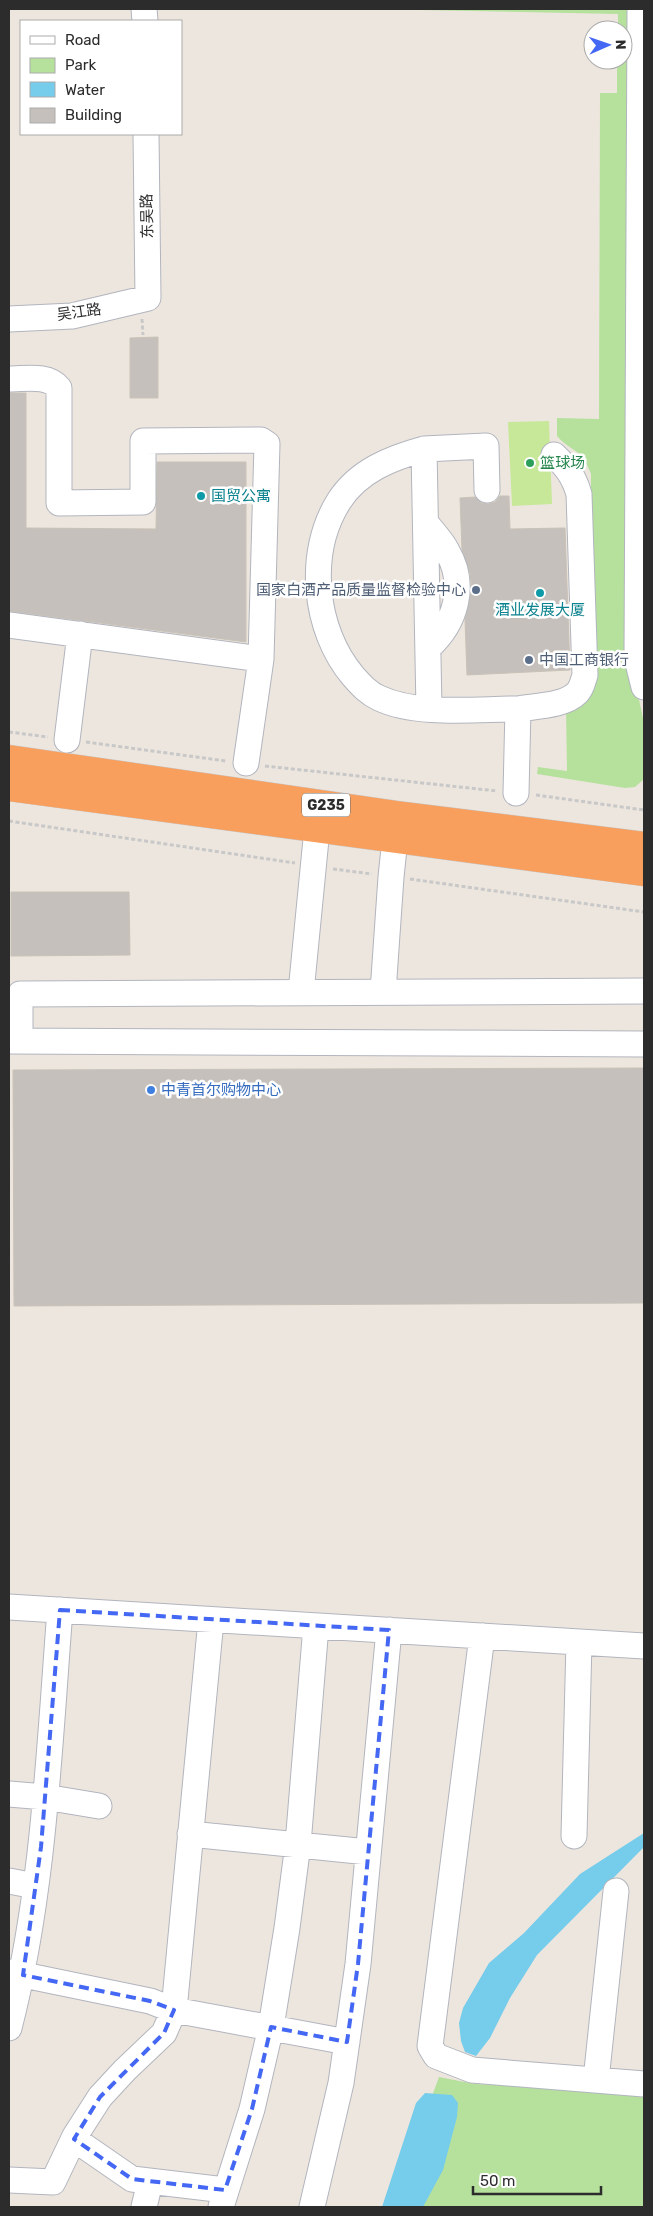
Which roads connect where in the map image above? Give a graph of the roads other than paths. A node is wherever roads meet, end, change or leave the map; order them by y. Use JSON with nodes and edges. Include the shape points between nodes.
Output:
{"nodes":[{"id":1,"x":640,"y":9,"type":"edge"},
{"id":2,"x":146,"y":135,"type":"edge"},
{"id":3,"x":148,"y":298,"type":"joint"},
{"id":4,"x":9,"y":319,"type":"edge"},
{"id":5,"x":9,"y":380,"type":"edge"},
{"id":6,"x":424,"y":449,"type":"junction"},
{"id":7,"x":554,"y":456,"type":"dead end"},
{"id":8,"x":487,"y":490,"type":"dead end"},
{"id":9,"x":9,"y":625,"type":"edge"},
{"id":10,"x":80,"y":634,"type":"junction"},
{"id":11,"x":261,"y":659,"type":"junction"},
{"id":12,"x":644,"y":687,"type":"edge"},
{"id":13,"x":429,"y":709,"type":"junction"},
{"id":14,"x":518,"y":709,"type":"junction"},
{"id":15,"x":67,"y":740,"type":"road end"},
{"id":16,"x":9,"y":759,"type":"edge"},
{"id":17,"x":246,"y":764,"type":"road end"},
{"id":18,"x":9,"y":787,"type":"edge"},
{"id":19,"x":516,"y":793,"type":"road end"},
{"id":20,"x":396,"y":827,"type":"junction"},
{"id":21,"x":317,"y":829,"type":"junction"},
{"id":22,"x":644,"y":844,"type":"edge"},
{"id":23,"x":644,"y":872,"type":"edge"},
{"id":24,"x":644,"y":991,"type":"edge"},
{"id":25,"x":301,"y":992,"type":"junction"},
{"id":26,"x":383,"y":992,"type":"junction"},
{"id":27,"x":14,"y":1041,"type":"edge"},
{"id":28,"x":644,"y":1044,"type":"edge"},
{"id":29,"x":9,"y":1607,"type":"edge"},
{"id":30,"x":60,"y":1610,"type":"junction"},
{"id":31,"x":211,"y":1620,"type":"junction"},
{"id":32,"x":316,"y":1626,"type":"junction"},
{"id":33,"x":389,"y":1630,"type":"junction"},
{"id":34,"x":482,"y":1636,"type":"junction"},
{"id":35,"x":579,"y":1642,"type":"junction"},
{"id":36,"x":644,"y":1646,"type":"edge"},
{"id":37,"x":9,"y":1794,"type":"edge"},
{"id":38,"x":45,"y":1797,"type":"junction"},
{"id":39,"x":99,"y":1806,"type":"dead end"},
{"id":40,"x":190,"y":1834,"type":"junction"},
{"id":41,"x":574,"y":1836,"type":"dead end"},
{"id":42,"x":298,"y":1844,"type":"junction"},
{"id":43,"x":368,"y":1852,"type":"junction"},
{"id":44,"x":9,"y":1881,"type":"edge"},
{"id":45,"x":35,"y":1886,"type":"junction"},
{"id":46,"x":616,"y":1891,"type":"dead end"},
{"id":47,"x":16,"y":1973,"type":"edge"},
{"id":48,"x":174,"y":2010,"type":"junction"},
{"id":49,"x":270,"y":2027,"type":"junction"},
{"id":50,"x":9,"y":2028,"type":"edge"},
{"id":51,"x":347,"y":2042,"type":"junction"},
{"id":52,"x":596,"y":2080,"type":"junction"},
{"id":53,"x":644,"y":2084,"type":"edge"},
{"id":54,"x":74,"y":2139,"type":"junction"},
{"id":55,"x":9,"y":2180,"type":"edge"},
{"id":56,"x":150,"y":2182,"type":"junction"},
{"id":57,"x":223,"y":2199,"type":"edge"},
{"id":58,"x":144,"y":2207,"type":"edge"},
{"id":59,"x":312,"y":2207,"type":"edge"}],
"edges":[{"from":1,"to":12,"type":"street","via":[[637,659]]},
{"from":2,"to":3,"type":"street","name":"东吴路"},
{"from":3,"to":4,"type":"street","name":"吴江路","via":[[72,316]]},
{"from":5,"to":11,"type":"street","via":[[46,379],[59,388],[59,503],[143,502],[143,441],[264,440],[267,444]]},
{"from":6,"to":8,"type":"street","via":[[486,446]]},
{"from":6,"to":13,"type":"street"},
{"from":6,"to":13,"type":"street","via":[[385,461],[352,485],[339,501],[321,550],[318,583],[322,612],[334,645],[345,666],[366,690],[386,701]]},
{"from":7,"to":14,"type":"street","via":[[569,470],[579,494],[585,675],[576,694],[562,701]]},
{"from":9,"to":10,"type":"street"},
{"from":10,"to":11,"type":"street"},
{"from":10,"to":15,"type":"street"},
{"from":11,"to":17,"type":"street"},
{"from":13,"to":14,"type":"street"},
{"from":14,"to":19,"type":"street"},
{"from":16,"to":20,"type":"highway","number":"G235"},
{"from":18,"to":21,"type":"highway","number":"G235"},
{"from":20,"to":21,"type":"highway","number":"G235"},
{"from":20,"to":22,"type":"highway","number":"G235"},
{"from":20,"to":23,"type":"highway","number":"G235"},
{"from":20,"to":26,"type":"street"},
{"from":21,"to":25,"type":"street"},
{"from":24,"to":26,"type":"street"},
{"from":25,"to":26,"type":"street"},
{"from":25,"to":27,"type":"street","via":[[20,994]]},
{"from":27,"to":28,"type":"street"},
{"from":29,"to":30,"type":"street"},
{"from":30,"to":31,"type":"street"},
{"from":30,"to":38,"type":"street"},
{"from":31,"to":32,"type":"street"},
{"from":31,"to":40,"type":"street"},
{"from":32,"to":33,"type":"street"},
{"from":32,"to":42,"type":"street"},
{"from":33,"to":34,"type":"street"},
{"from":33,"to":43,"type":"street"},
{"from":34,"to":35,"type":"street"},
{"from":34,"to":52,"type":"street","via":[[430,2046],[436,2056],[472,2070]]},
{"from":35,"to":36,"type":"street"},
{"from":35,"to":41,"type":"street"},
{"from":37,"to":38,"type":"street"},
{"from":38,"to":39,"type":"street"},
{"from":38,"to":45,"type":"street"},
{"from":40,"to":42,"type":"street"},
{"from":40,"to":48,"type":"street"},
{"from":42,"to":43,"type":"street"},
{"from":42,"to":49,"type":"street"},
{"from":43,"to":51,"type":"street"},
{"from":44,"to":45,"type":"street"},
{"from":45,"to":47,"type":"street"},
{"from":46,"to":52,"type":"street"},
{"from":47,"to":48,"type":"street","via":[[150,2001]]},
{"from":47,"to":50,"type":"street"},
{"from":48,"to":49,"type":"street"},
{"from":48,"to":54,"type":"street","via":[[164,2033],[100,2097]]},
{"from":49,"to":51,"type":"street"},
{"from":49,"to":57,"type":"street","via":[[252,2109]]},
{"from":51,"to":59,"type":"street","via":[[341,2083]]},
{"from":52,"to":53,"type":"street"},
{"from":54,"to":55,"type":"street","via":[[53,2182]]},
{"from":54,"to":56,"type":"street","via":[[132,2179]]},
{"from":56,"to":57,"type":"street"},
{"from":56,"to":58,"type":"street"}]}
